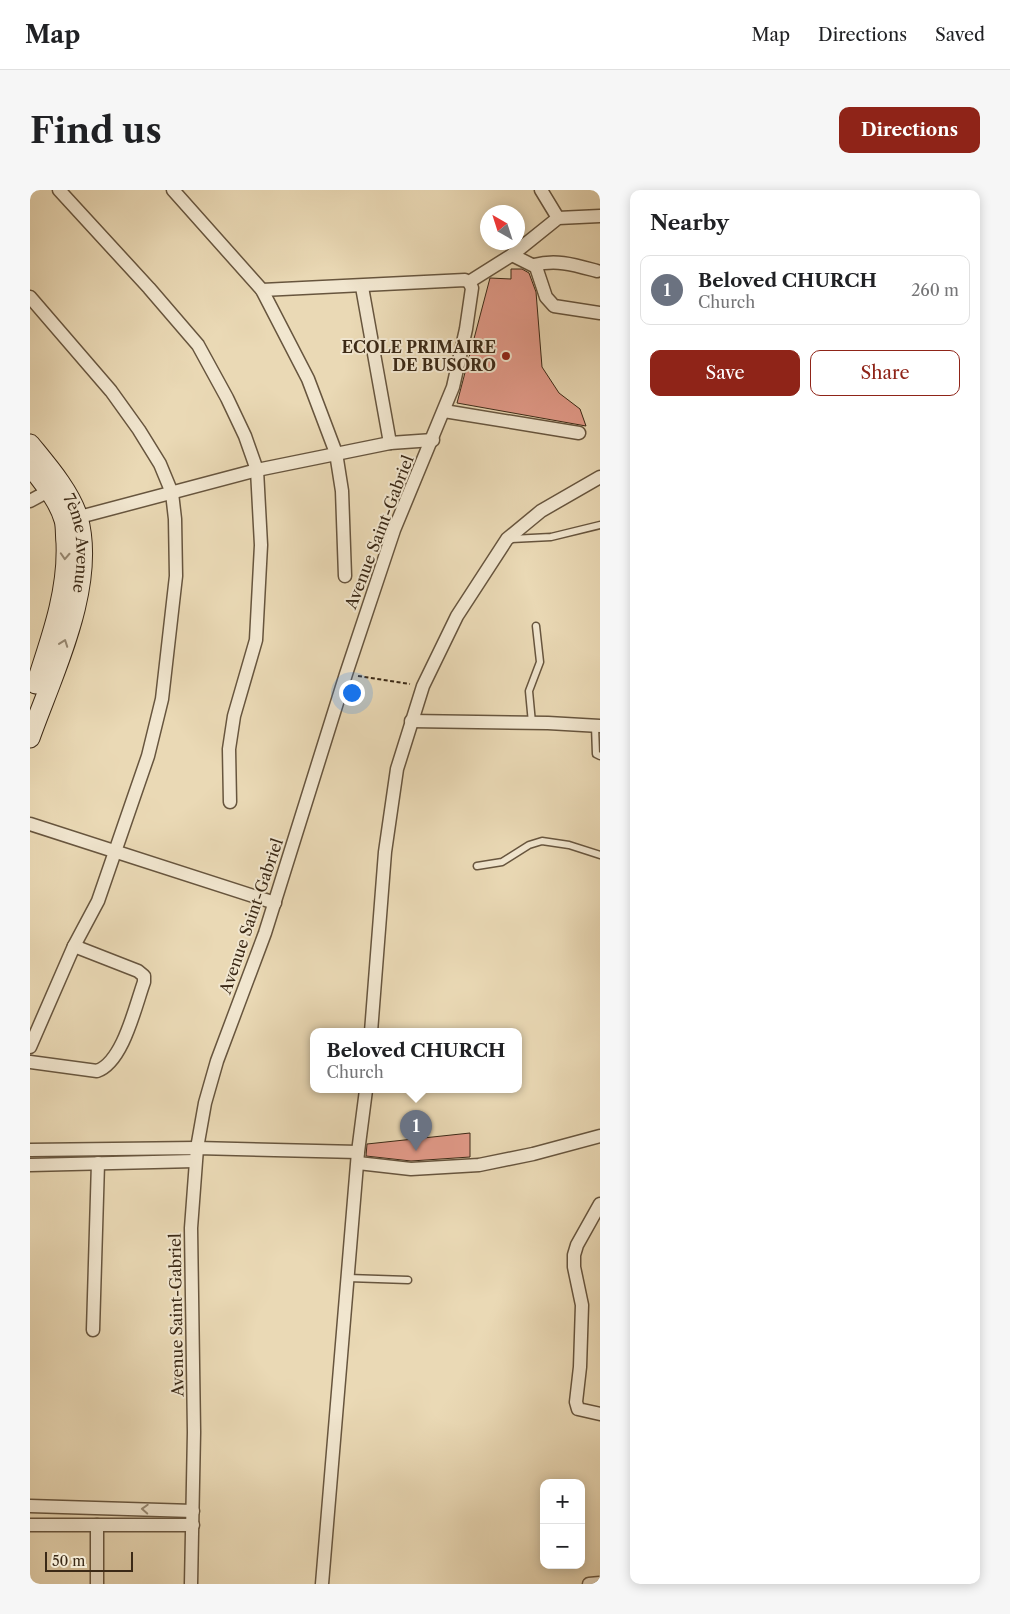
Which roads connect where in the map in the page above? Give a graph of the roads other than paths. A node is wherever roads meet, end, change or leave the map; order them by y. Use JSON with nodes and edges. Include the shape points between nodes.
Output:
{"nodes":[{"id":1,"x":59,"y":190,"type":"edge"},
{"id":2,"x":173,"y":190,"type":"edge"},
{"id":3,"x":541,"y":190,"type":"edge"},
{"id":4,"x":600,"y":216,"type":"edge"},
{"id":5,"x":558,"y":218,"type":"junction"},
{"id":6,"x":512,"y":255,"type":"junction"},
{"id":7,"x":534,"y":265,"type":"junction"},
{"id":8,"x":597,"y":271,"type":"dead end"},
{"id":9,"x":470,"y":282,"type":"junction"},
{"id":10,"x":362,"y":287,"type":"junction"},
{"id":11,"x":262,"y":290,"type":"junction"},
{"id":12,"x":30,"y":297,"type":"edge"},
{"id":13,"x":600,"y":313,"type":"edge"},
{"id":14,"x":444,"y":410,"type":"junction"},
{"id":15,"x":579,"y":433,"type":"dead end"},
{"id":16,"x":433,"y":440,"type":"junction"},
{"id":17,"x":390,"y":443,"type":"junction"},
{"id":18,"x":30,"y":444,"type":"edge"},
{"id":19,"x":336,"y":453,"type":"junction"},
{"id":20,"x":30,"y":465,"type":"edge"},
{"id":21,"x":256,"y":470,"type":"junction"},
{"id":22,"x":600,"y":477,"type":"edge"},
{"id":23,"x":55,"y":488,"type":"junction"},
{"id":24,"x":172,"y":493,"type":"junction"},
{"id":25,"x":30,"y":501,"type":"edge"},
{"id":26,"x":71,"y":519,"type":"junction"},
{"id":27,"x":600,"y":525,"type":"edge"},
{"id":28,"x":507,"y":539,"type":"junction"},
{"id":29,"x":345,"y":576,"type":"dead end"},
{"id":30,"x":536,"y":626,"type":"dead end"},
{"id":31,"x":30,"y":699,"type":"edge"},
{"id":32,"x":410,"y":721,"type":"junction"},
{"id":33,"x":532,"y":723,"type":"junction"},
{"id":34,"x":597,"y":726,"type":"edge"},
{"id":35,"x":30,"y":738,"type":"edge"},
{"id":36,"x":600,"y":756,"type":"edge"},
{"id":37,"x":230,"y":802,"type":"dead end"},
{"id":38,"x":30,"y":824,"type":"edge"},
{"id":39,"x":115,"y":853,"type":"junction"},
{"id":40,"x":600,"y":855,"type":"edge"},
{"id":41,"x":477,"y":866,"type":"dead end"},
{"id":42,"x":275,"y":903,"type":"junction"},
{"id":43,"x":74,"y":946,"type":"junction"},
{"id":44,"x":371,"y":1028,"type":"edge"},
{"id":45,"x":30,"y":1047,"type":"edge"},
{"id":46,"x":30,"y":1062,"type":"edge"},
{"id":47,"x":366,"y":1093,"type":"edge"},
{"id":48,"x":600,"y":1136,"type":"edge"},
{"id":49,"x":196,"y":1148,"type":"junction"},
{"id":50,"x":30,"y":1150,"type":"edge"},
{"id":51,"x":358,"y":1157,"type":"junction"},
{"id":52,"x":195,"y":1161,"type":"junction"},
{"id":53,"x":98,"y":1163,"type":"junction"},
{"id":54,"x":30,"y":1165,"type":"edge"},
{"id":55,"x":600,"y":1204,"type":"edge"},
{"id":56,"x":348,"y":1278,"type":"junction"},
{"id":57,"x":408,"y":1280,"type":"dead end"},
{"id":58,"x":92,"y":1330,"type":"dead end"},
{"id":59,"x":600,"y":1414,"type":"edge"},
{"id":60,"x":30,"y":1506,"type":"edge"},
{"id":61,"x":193,"y":1511,"type":"junction"},
{"id":62,"x":30,"y":1525,"type":"edge"},
{"id":63,"x":97,"y":1525,"type":"junction"},
{"id":64,"x":193,"y":1525,"type":"junction"},
{"id":65,"x":97,"y":1584,"type":"edge"},
{"id":66,"x":191,"y":1584,"type":"edge"},
{"id":67,"x":322,"y":1584,"type":"edge"},
{"id":68,"x":589,"y":1584,"type":"edge"},
{"id":69,"x":600,"y":1584,"type":"edge"}],
"edges":[{"from":1,"to":21,"type":"street","via":[[198,345],[245,436]]},
{"from":2,"to":11,"type":"street"},
{"from":3,"to":5,"type":"street"},
{"from":4,"to":5,"type":"street"},
{"from":5,"to":6,"type":"street"},
{"from":6,"to":7,"type":"street"},
{"from":6,"to":9,"type":"street"},
{"from":7,"to":8,"type":"street","via":[[564,262]]},
{"from":7,"to":13,"type":"street","via":[[546,297],[554,306]]},
{"from":9,"to":10,"type":"street"},
{"from":9,"to":14,"type":"street","name":"Avenue Saint-Gabriel","via":[[472,288],[466,329],[453,387]]},
{"from":10,"to":11,"type":"street"},
{"from":10,"to":17,"type":"street"},
{"from":11,"to":19,"type":"street","via":[[308,379]]},
{"from":12,"to":24,"type":"street","via":[[128,414],[160,464]]},
{"from":14,"to":15,"type":"street"},
{"from":14,"to":16,"type":"street","name":"Avenue Saint-Gabriel"},
{"from":16,"to":17,"type":"street"},
{"from":16,"to":42,"type":"street","name":"Avenue Saint-Gabriel","via":[[394,530]]},
{"from":17,"to":19,"type":"street"},
{"from":18,"to":23,"type":"street","name":"7ème Avenue"},
{"from":19,"to":21,"type":"street"},
{"from":19,"to":29,"type":"street","via":[[342,491]]},
{"from":20,"to":23,"type":"street","name":"7ème Avenue"},
{"from":21,"to":24,"type":"street"},
{"from":21,"to":37,"type":"street","via":[[261,545],[256,640],[234,716],[229,749]]},
{"from":22,"to":28,"type":"street","via":[[541,511]]},
{"from":23,"to":25,"type":"street"},
{"from":23,"to":26,"type":"street","name":"7ème Avenue"},
{"from":24,"to":26,"type":"street"},
{"from":24,"to":39,"type":"street","via":[[176,576],[162,699],[148,756]]},
{"from":26,"to":31,"type":"street","name":"7ème Avenue","one_way":true,"via":[[63,590]]},
{"from":35,"to":26,"type":"street","name":"7ème Avenue","one_way":true,"via":[[72,619],[82,578],[83,546]]},
{"from":27,"to":28,"type":"lane","via":[[551,537]]},
{"from":28,"to":32,"type":"street","via":[[457,616]]},
{"from":30,"to":33,"type":"lane","via":[[540,662],[529,692]]},
{"from":32,"to":33,"type":"street"},
{"from":32,"to":44,"type":"street","via":[[397,769],[385,852]]},
{"from":33,"to":34,"type":"street"},
{"from":34,"to":36,"type":"lane","via":[[594,750]]},
{"from":38,"to":39,"type":"street"},
{"from":39,"to":42,"type":"street"},
{"from":39,"to":43,"type":"street","via":[[98,901]]},
{"from":40,"to":41,"type":"lane","via":[[569,845],[542,842],[529,844],[502,862]]},
{"from":42,"to":49,"type":"street","name":"Avenue Saint-Gabriel","via":[[217,1062]]},
{"from":43,"to":45,"type":"street"},
{"from":43,"to":46,"type":"street","via":[[144,976],[117,1056],[98,1071]]},
{"from":47,"to":51,"type":"street"},
{"from":48,"to":51,"type":"street","via":[[479,1165],[411,1169]]},
{"from":49,"to":50,"type":"street"},
{"from":49,"to":51,"type":"street"},
{"from":49,"to":52,"type":"street","name":"Avenue Saint-Gabriel"},
{"from":51,"to":56,"type":"street"},
{"from":52,"to":53,"type":"street"},
{"from":52,"to":61,"type":"street","name":"Avenue Saint-Gabriel","via":[[191,1228]]},
{"from":53,"to":54,"type":"street"},
{"from":53,"to":58,"type":"street"},
{"from":55,"to":59,"type":"street","via":[[577,1246],[574,1261],[582,1304],[576,1402],[583,1412]]},
{"from":56,"to":57,"type":"lane"},
{"from":56,"to":67,"type":"street"},
{"from":61,"to":60,"type":"street","one_way":true},
{"from":61,"to":64,"type":"street","name":"Avenue Saint-Gabriel"},
{"from":62,"to":63,"type":"street"},
{"from":63,"to":64,"type":"street"},
{"from":63,"to":65,"type":"street"},
{"from":64,"to":66,"type":"street","name":"Avenue Saint-Gabriel"},
{"from":68,"to":69,"type":"street"}]}
